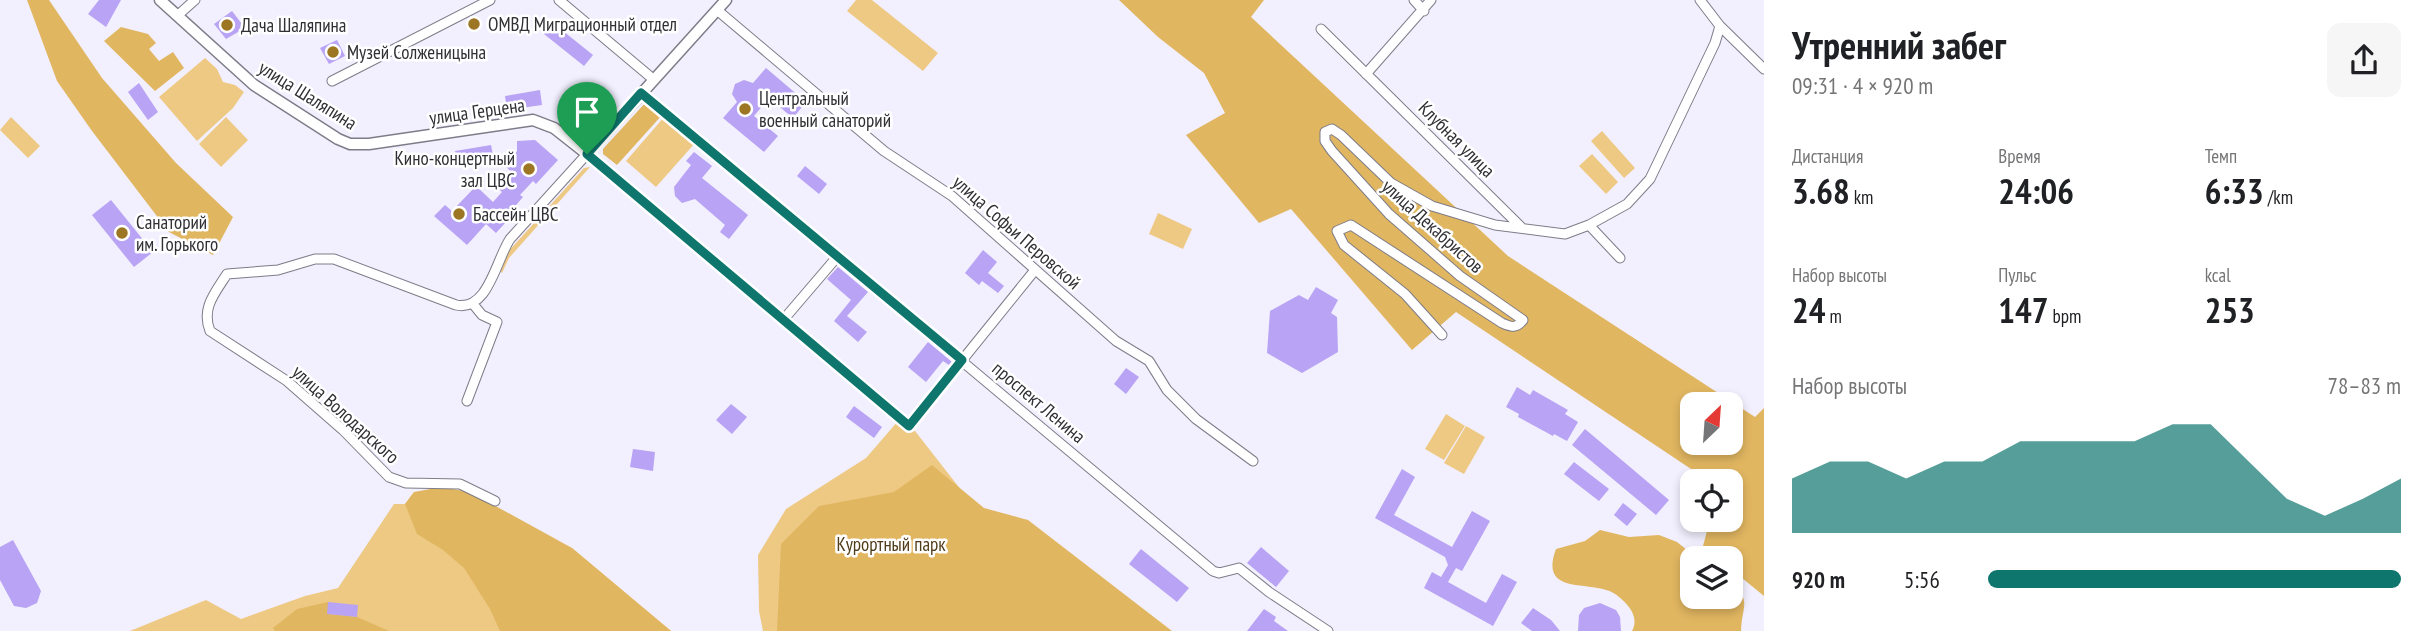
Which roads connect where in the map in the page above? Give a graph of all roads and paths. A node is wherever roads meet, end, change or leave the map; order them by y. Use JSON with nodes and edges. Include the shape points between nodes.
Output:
{"nodes":[{"id":1,"x":160,"y":0,"type":"edge"},
{"id":2,"x":195,"y":0,"type":"edge"},
{"id":3,"x":490,"y":0,"type":"edge"},
{"id":4,"x":558,"y":0,"type":"edge"},
{"id":5,"x":726,"y":0,"type":"edge"},
{"id":6,"x":1414,"y":0,"type":"edge"},
{"id":7,"x":1431,"y":0,"type":"edge"},
{"id":8,"x":1700,"y":0,"type":"edge"},
{"id":9,"x":717,"y":10,"type":"junction"},
{"id":10,"x":1424,"y":11,"type":"junction"},
{"id":11,"x":178,"y":15,"type":"junction"},
{"id":12,"x":1720,"y":26,"type":"junction"},
{"id":13,"x":1321,"y":29,"type":"dead end"},
{"id":14,"x":1764,"y":69,"type":"edge"},
{"id":15,"x":1366,"y":74,"type":"junction"},
{"id":16,"x":653,"y":79,"type":"junction"},
{"id":17,"x":332,"y":82,"type":"dead end"},
{"id":18,"x":641,"y":93,"type":"junction"},
{"id":19,"x":360,"y":145,"type":"joint"},
{"id":20,"x":587,"y":154,"type":"junction"},
{"id":21,"x":1589,"y":225,"type":"junction"},
{"id":22,"x":1524,"y":229,"type":"junction"},
{"id":23,"x":837,"y":257,"type":"junction"},
{"id":24,"x":1620,"y":258,"type":"dead end"},
{"id":25,"x":1035,"y":270,"type":"junction"},
{"id":26,"x":473,"y":304,"type":"junction"},
{"id":27,"x":784,"y":319,"type":"junction"},
{"id":28,"x":1442,"y":335,"type":"dead end"},
{"id":29,"x":962,"y":360,"type":"junction"},
{"id":30,"x":467,"y":401,"type":"dead end"},
{"id":31,"x":1253,"y":461,"type":"dead end"},
{"id":32,"x":495,"y":501,"type":"dead end"},
{"id":33,"x":1328,"y":631,"type":"edge"}],
"edges":[{"from":1,"to":11,"type":"main road","name":"улица Шаляпина"},
{"from":2,"to":11,"type":"street"},
{"from":3,"to":17,"type":"street"},
{"from":4,"to":16,"type":"street"},
{"from":5,"to":9,"type":"main road"},
{"from":6,"to":10,"type":"street"},
{"from":7,"to":10,"type":"street"},
{"from":8,"to":12,"type":"street"},
{"from":9,"to":16,"type":"main road"},
{"from":9,"to":25,"type":"street","name":"улица Софьи Перовской","via":[[884,151],[952,195]]},
{"from":10,"to":15,"type":"street"},
{"from":11,"to":19,"type":"main road","name":"улица Шаляпина","via":[[254,85],[338,139]]},
{"from":12,"to":14,"type":"street"},
{"from":12,"to":21,"type":"street","name":"улица Декабристов","via":[[1650,179],[1627,204]]},
{"from":13,"to":15,"type":"street","name":"Клубная улица"},
{"from":15,"to":22,"type":"street","name":"Клубная улица"},
{"from":16,"to":18,"type":"main road"},
{"from":18,"to":20,"type":"main road"},
{"from":18,"to":23,"type":"street","name":"проспект Ленина"},
{"from":19,"to":20,"type":"main road","name":"улица Герцена","via":[[533,120],[554,128]]},
{"from":20,"to":26,"type":"street","via":[[510,239],[485,290]]},
{"from":20,"to":27,"type":"street","name":"улица Герцена"},
{"from":21,"to":22,"type":"street","name":"улица Декабристов","via":[[1565,234]]},
{"from":21,"to":24,"type":"street"},
{"from":22,"to":28,"type":"street","name":"улица Декабристов","via":[[1473,219],[1417,198],[1391,183],[1341,135],[1332,129],[1325,132],[1332,151],[1389,214],[1460,276],[1522,320],[1519,326],[1502,323],[1351,225],[1337,231],[1345,245],[1405,293]]},
{"from":23,"to":27,"type":"street"},
{"from":23,"to":29,"type":"street","name":"проспект Ленина"},
{"from":25,"to":29,"type":"street"},
{"from":25,"to":31,"type":"street","name":"улица Софьи Перовской","via":[[1116,341],[1149,361],[1167,390],[1196,419]]},
{"from":26,"to":30,"type":"street","via":[[496,322]]},
{"from":26,"to":32,"type":"street","name":"улица Володарского","via":[[456,305],[324,258],[278,270],[227,274],[208,304],[205,320],[209,331],[287,381],[388,477],[406,483],[460,484]]},
{"from":27,"to":29,"type":"street","name":"улица Герцена","via":[[909,426]]},
{"from":29,"to":33,"type":"street","name":"проспект Ленина","via":[[1213,571],[1239,568]]}]}
